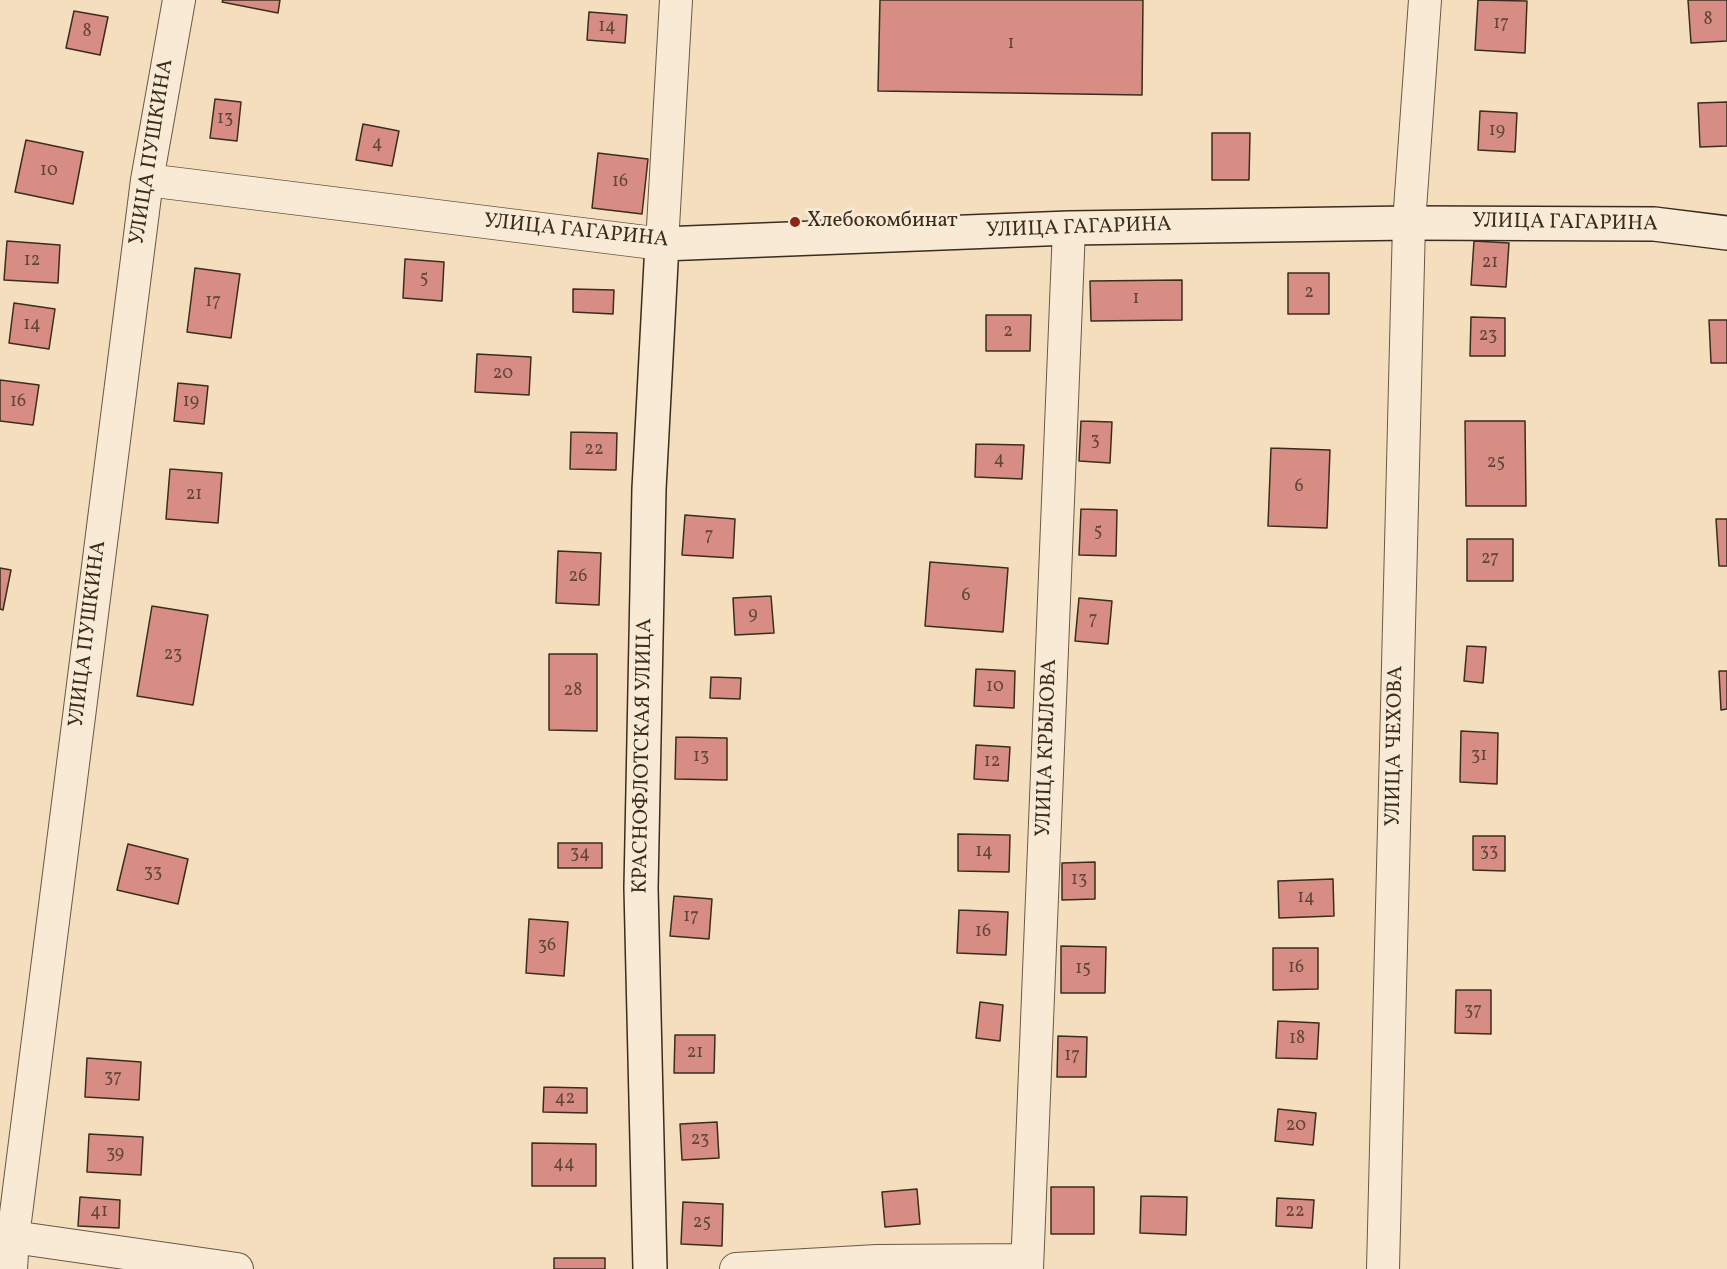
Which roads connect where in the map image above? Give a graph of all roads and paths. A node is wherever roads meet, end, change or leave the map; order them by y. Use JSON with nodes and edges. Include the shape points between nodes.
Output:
{"nodes":[{"id":1,"x":178,"y":0,"type":"edge"},
{"id":2,"x":676,"y":0,"type":"edge"},
{"id":3,"x":1425,"y":0,"type":"edge"},
{"id":4,"x":147,"y":180,"type":"junction"},
{"id":5,"x":1408,"y":223,"type":"junction"},
{"id":6,"x":1069,"y":228,"type":"junction"},
{"id":7,"x":1727,"y":232,"type":"edge"},
{"id":8,"x":663,"y":244,"type":"junction"},
{"id":9,"x":13,"y":1237,"type":"junction"},
{"id":10,"x":1027,"y":1264,"type":"edge"},
{"id":11,"x":11,"y":1269,"type":"edge"},
{"id":12,"x":237,"y":1269,"type":"edge"},
{"id":13,"x":650,"y":1269,"type":"edge"},
{"id":14,"x":736,"y":1269,"type":"edge"},
{"id":15,"x":1383,"y":1269,"type":"edge"}],
"edges":[{"from":1,"to":4,"type":"street","name":"УЛИЦА ПУШКИНА"},
{"from":2,"to":8,"type":"street"},
{"from":3,"to":5,"type":"street","name":"УЛИЦА ЧЕХОВА"},
{"from":4,"to":8,"type":"street","name":"УЛИЦА ГАГАРИНА"},
{"from":4,"to":9,"type":"street","name":"УЛИЦА ПУШКИНА"},
{"from":5,"to":6,"type":"street","name":"УЛИЦА ГАГАРИНА"},
{"from":5,"to":7,"type":"street","name":"УЛИЦА ГАГАРИНА","via":[[1654,224]]},
{"from":5,"to":15,"type":"street","name":"УЛИЦА ЧЕХОВА"},
{"from":6,"to":8,"type":"street","name":"УЛИЦА ГАГАРИНА"},
{"from":6,"to":10,"type":"street","name":"УЛИЦА КРЫЛОВА"},
{"from":8,"to":13,"type":"street","name":"КРАСНОФЛОТСКАЯ УЛИЦА","via":[[649,489],[641,888]]},
{"from":9,"to":11,"type":"street","name":"УЛИЦА ПУШКИНА"},
{"from":9,"to":12,"type":"street"},
{"from":10,"to":14,"type":"street","via":[[877,1261]]}]}
